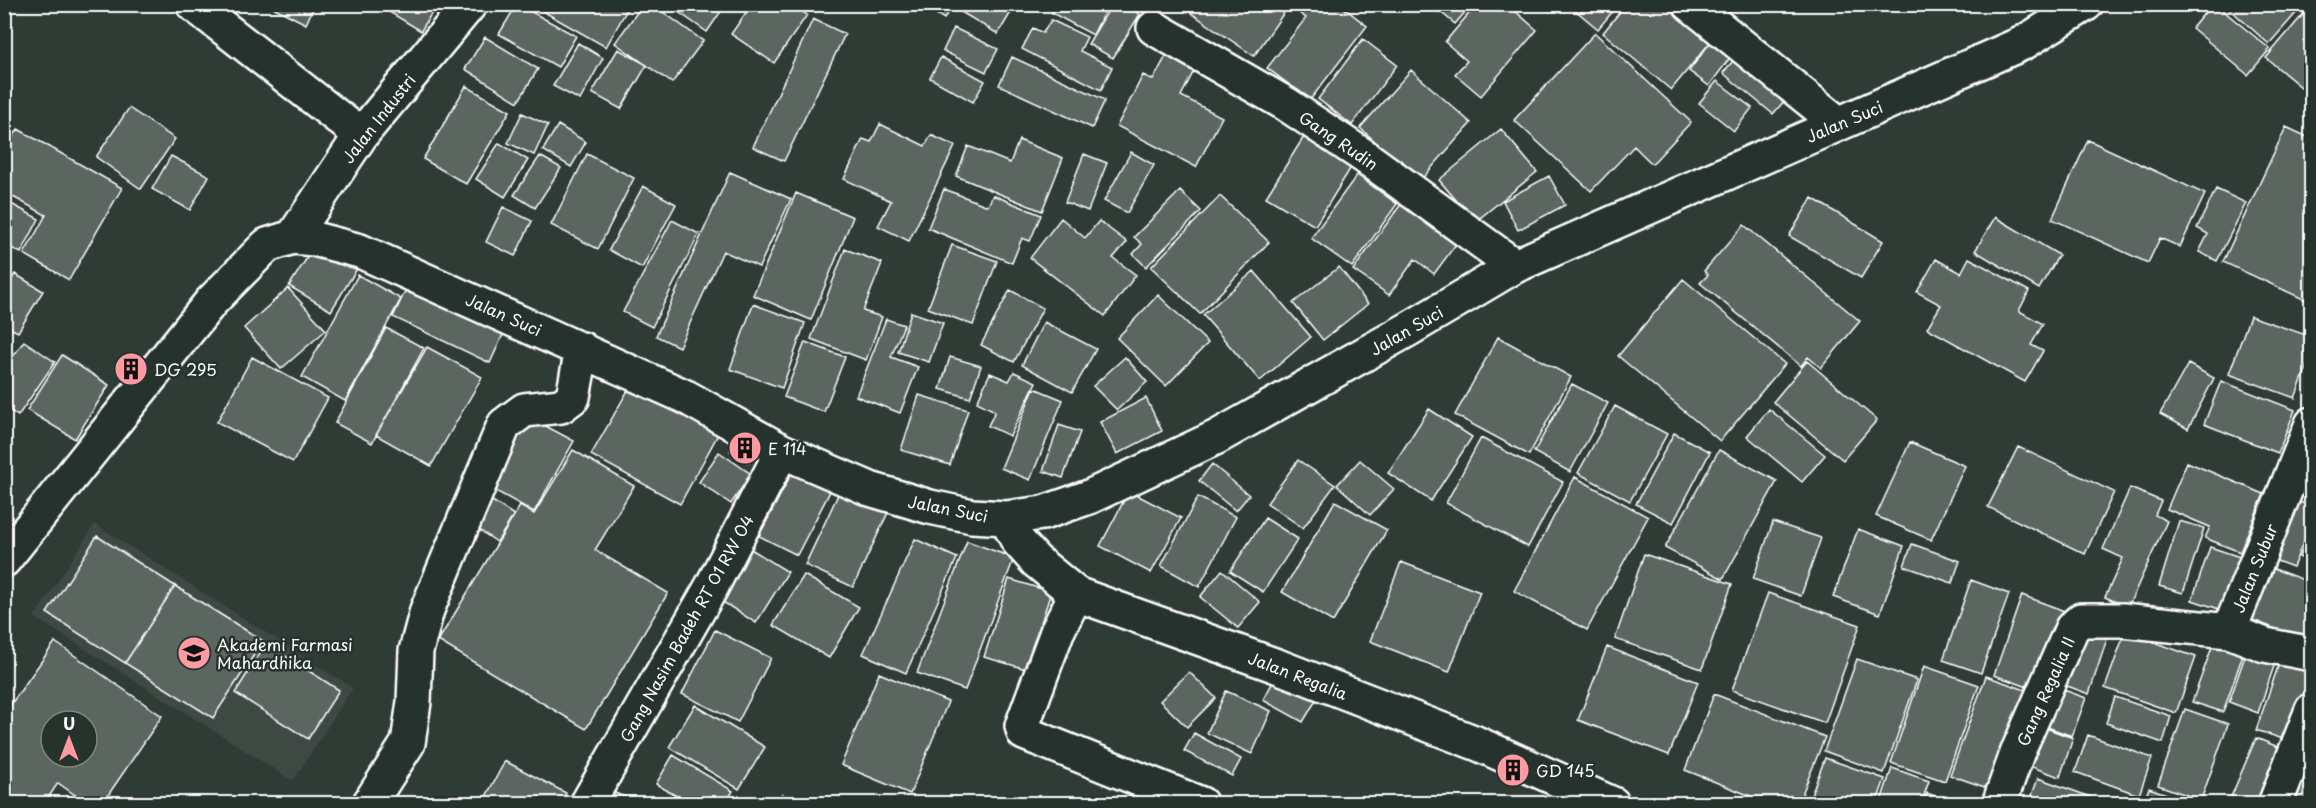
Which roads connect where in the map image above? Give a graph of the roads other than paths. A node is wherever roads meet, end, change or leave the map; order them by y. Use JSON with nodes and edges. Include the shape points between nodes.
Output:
{"nodes":[{"id":1,"x":193,"y":4,"type":"edge"},
{"id":2,"x":470,"y":4,"type":"edge"},
{"id":3,"x":1690,"y":4,"type":"edge"},
{"id":4,"x":2086,"y":4,"type":"edge"},
{"id":5,"x":1154,"y":28,"type":"dead end"},
{"id":6,"x":1838,"y":123,"type":"junction"},
{"id":7,"x":361,"y":135,"type":"junction"},
{"id":8,"x":293,"y":237,"type":"junction"},
{"id":9,"x":1515,"y":266,"type":"junction"},
{"id":10,"x":582,"y":349,"type":"junction"},
{"id":11,"x":2312,"y":424,"type":"edge"},
{"id":12,"x":782,"y":451,"type":"junction"},
{"id":13,"x":1006,"y":518,"type":"junction"},
{"id":14,"x":9,"y":545,"type":"edge"},
{"id":15,"x":1076,"y":594,"type":"junction"},
{"id":16,"x":2229,"y":631,"type":"junction"},
{"id":17,"x":2312,"y":654,"type":"edge"},
{"id":18,"x":2312,"y":710,"type":"edge"},
{"id":19,"x":369,"y":804,"type":"edge"},
{"id":20,"x":587,"y":804,"type":"edge"},
{"id":21,"x":1201,"y":804,"type":"edge"},
{"id":22,"x":1613,"y":804,"type":"edge"},
{"id":23,"x":1999,"y":804,"type":"edge"},
{"id":24,"x":2275,"y":804,"type":"edge"}],
"edges":[{"from":1,"to":7,"type":"street"},
{"from":2,"to":7,"type":"street","name":"Jalan Industri"},
{"from":3,"to":6,"type":"street"},
{"from":4,"to":6,"type":"street","name":"Jalan Suci","via":[[2023,43]]},
{"from":5,"to":9,"type":"street","name":"Gang Rudin","via":[[1286,104]]},
{"from":6,"to":9,"type":"street","name":"Jalan Suci"},
{"from":7,"to":8,"type":"street","name":"Jalan Industri"},
{"from":8,"to":10,"type":"street","name":"Jalan Suci","via":[[360,251]]},
{"from":8,"to":14,"type":"street","via":[[267,245],[211,302]]},
{"from":9,"to":13,"type":"street","name":"Jalan Suci","via":[[1217,437],[1089,497],[1043,513]]},
{"from":10,"to":12,"type":"street","name":"Jalan Suci","via":[[686,397]]},
{"from":10,"to":19,"type":"street","via":[[573,397],[561,406],[524,410],[504,425],[427,610],[416,651],[408,743]]},
{"from":11,"to":16,"type":"street","name":"Jalan Subur"},
{"from":12,"to":13,"type":"street","name":"Jalan Suci","via":[[870,489],[930,507]]},
{"from":12,"to":20,"type":"street","name":"Gang Nasim Badeh RT 01 RW 04","via":[[711,588]]},
{"from":13,"to":15,"type":"street","name":"Jalan Regalia","via":[[1018,541],[1036,561]]},
{"from":15,"to":21,"type":"street","via":[[1053,643],[1022,726],[1024,733]]},
{"from":15,"to":22,"type":"street","name":"Jalan Regalia","via":[[1465,739]]},
{"from":16,"to":17,"type":"street","name":"Jalan Subur","via":[[2265,645]]},
{"from":16,"to":23,"type":"street","name":"Gang Regalia II","via":[[2122,620],[2080,620],[2072,628]]},
{"from":18,"to":24,"type":"street"}]}
